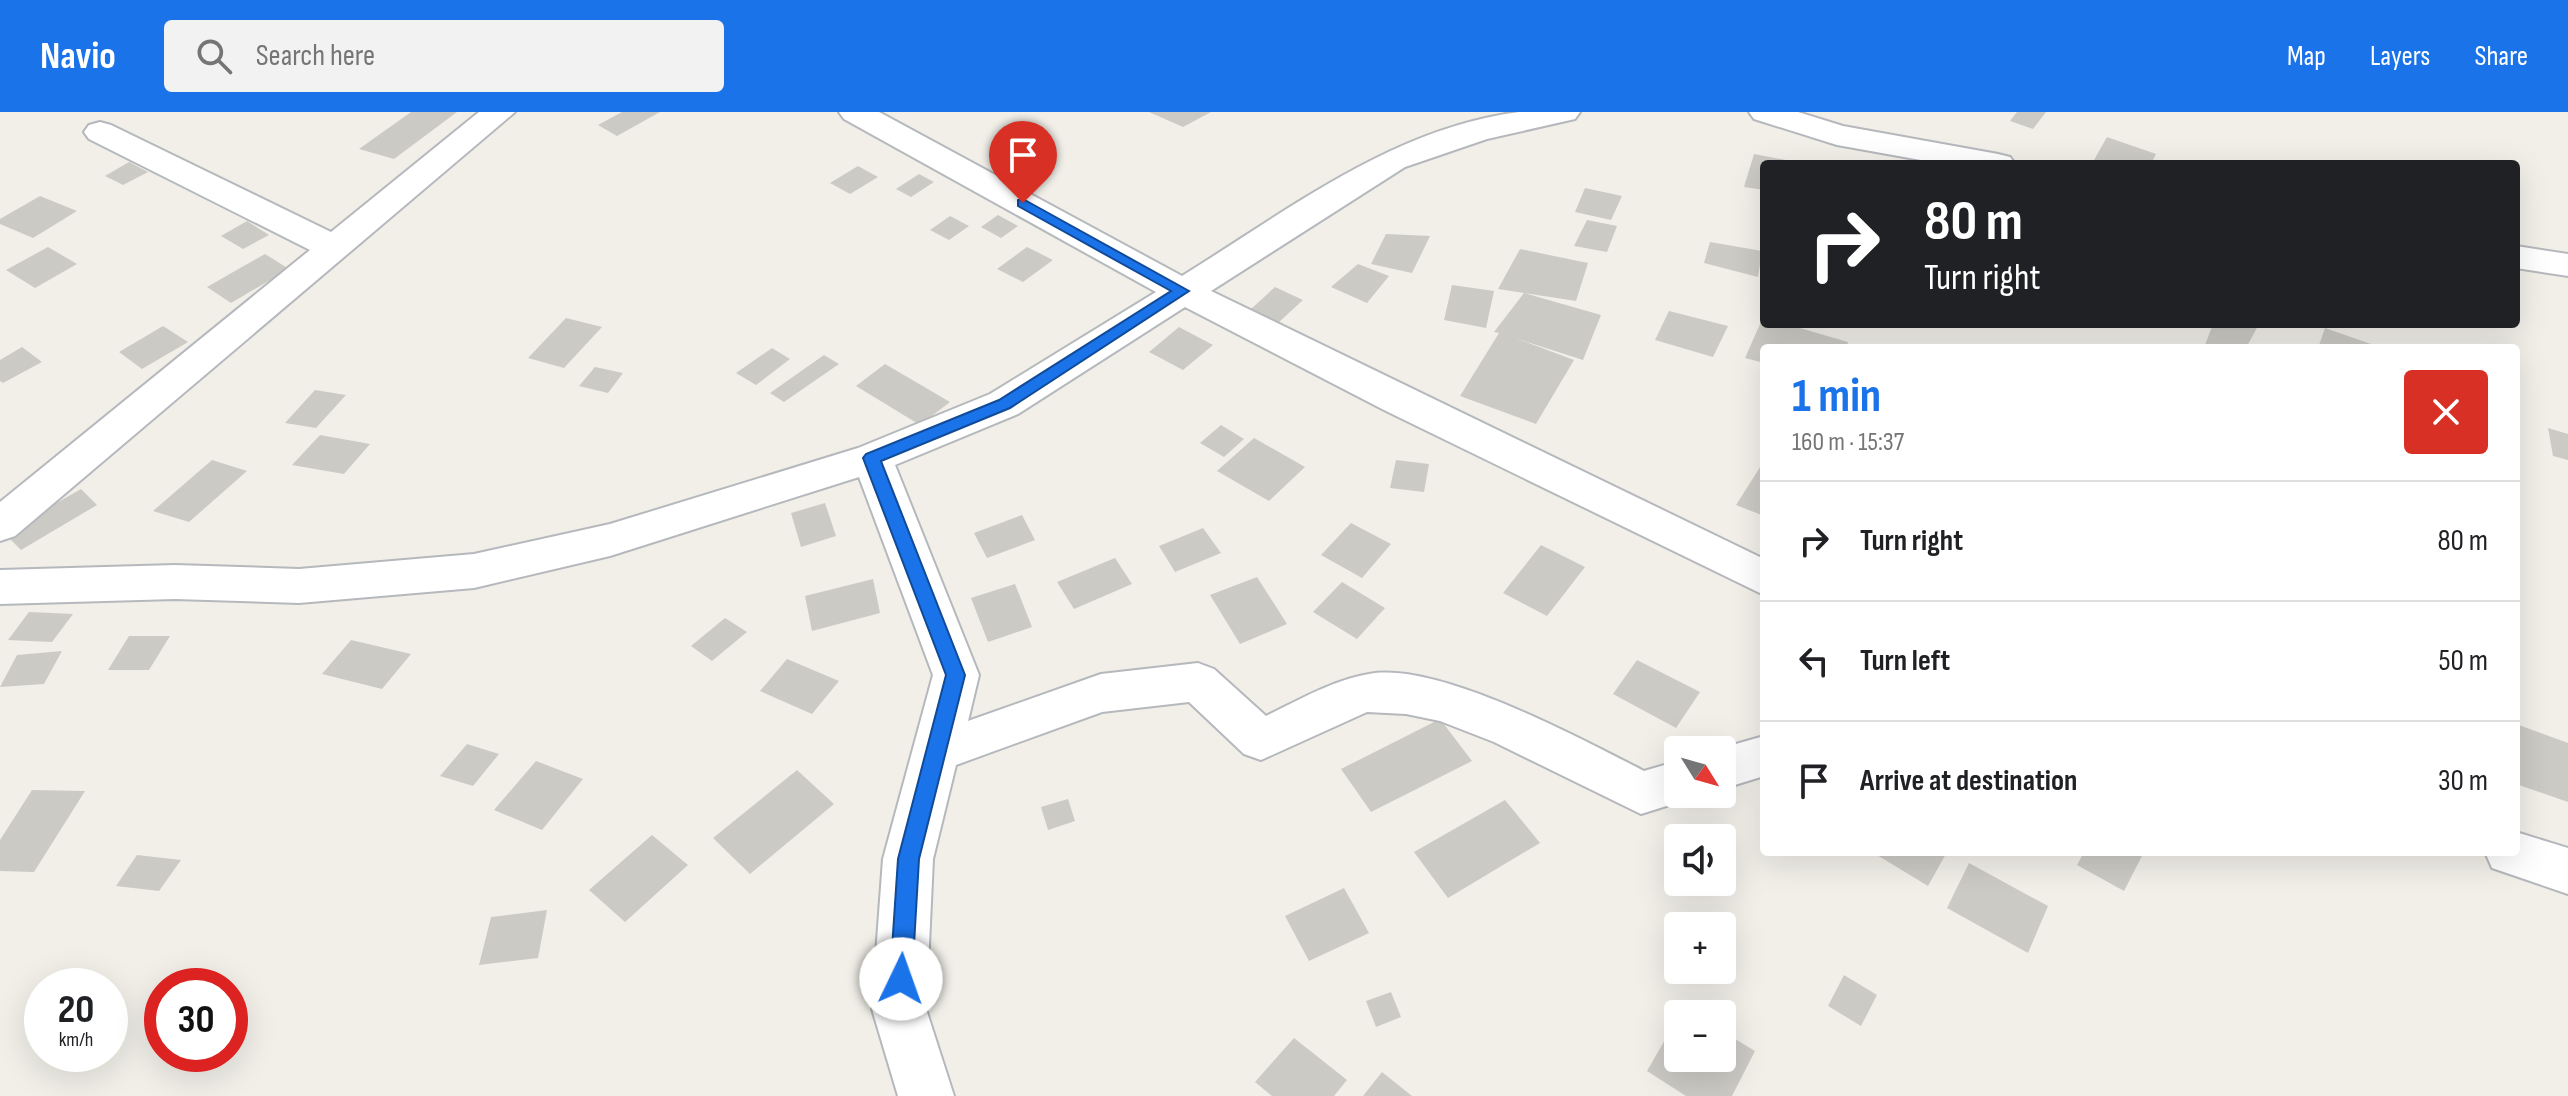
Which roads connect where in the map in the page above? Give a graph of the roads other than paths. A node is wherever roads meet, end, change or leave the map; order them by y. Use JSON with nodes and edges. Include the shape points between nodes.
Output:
{"nodes":[{"id":1,"x":499,"y":112,"type":"edge"},
{"id":2,"x":855,"y":112,"type":"edge"},
{"id":3,"x":1564,"y":112,"type":"edge"},
{"id":4,"x":1765,"y":112,"type":"edge"},
{"id":5,"x":1466,"y":122,"type":"edge"},
{"id":6,"x":100,"y":132,"type":"dead end"},
{"id":7,"x":1976,"y":160,"type":"edge"},
{"id":8,"x":335,"y":248,"type":"junction"},
{"id":9,"x":2520,"y":258,"type":"edge"},
{"id":10,"x":2568,"y":265,"type":"edge"},
{"id":11,"x":1182,"y":291,"type":"junction"},
{"id":12,"x":872,"y":458,"type":"junction"},
{"id":13,"x":2,"y":518,"type":"edge"},
{"id":14,"x":1760,"y":576,"type":"edge"},
{"id":15,"x":0,"y":587,"type":"edge"},
{"id":16,"x":936,"y":752,"type":"junction"},
{"id":17,"x":1760,"y":757,"type":"edge"},
{"id":18,"x":1736,"y":764,"type":"edge"},
{"id":19,"x":1664,"y":786,"type":"edge"},
{"id":20,"x":2520,"y":855,"type":"edge"},
{"id":21,"x":2568,"y":871,"type":"edge"},
{"id":22,"x":926,"y":1096,"type":"edge"}],
"edges":[{"from":1,"to":8,"type":"street"},
{"from":2,"to":11,"type":"street"},
{"from":3,"to":5,"type":"street"},
{"from":4,"to":7,"type":"street","via":[[1837,135]]},
{"from":5,"to":11,"type":"street","via":[[1393,160]]},
{"from":6,"to":8,"type":"street"},
{"from":8,"to":13,"type":"street"},
{"from":9,"to":10,"type":"street"},
{"from":11,"to":12,"type":"street","via":[[1004,404]]},
{"from":11,"to":14,"type":"street"},
{"from":12,"to":15,"type":"street","via":[[610,540],[474,571],[299,586],[175,582]]},
{"from":12,"to":16,"type":"street","via":[[956,675]]},
{"from":16,"to":19,"type":"street","via":[[1101,693],[1198,682],[1261,740],[1370,692],[1446,703],[1641,793]]},
{"from":16,"to":22,"type":"street","via":[[908,859],[899,1009]]},
{"from":17,"to":18,"type":"street"},
{"from":20,"to":21,"type":"street"}]}
